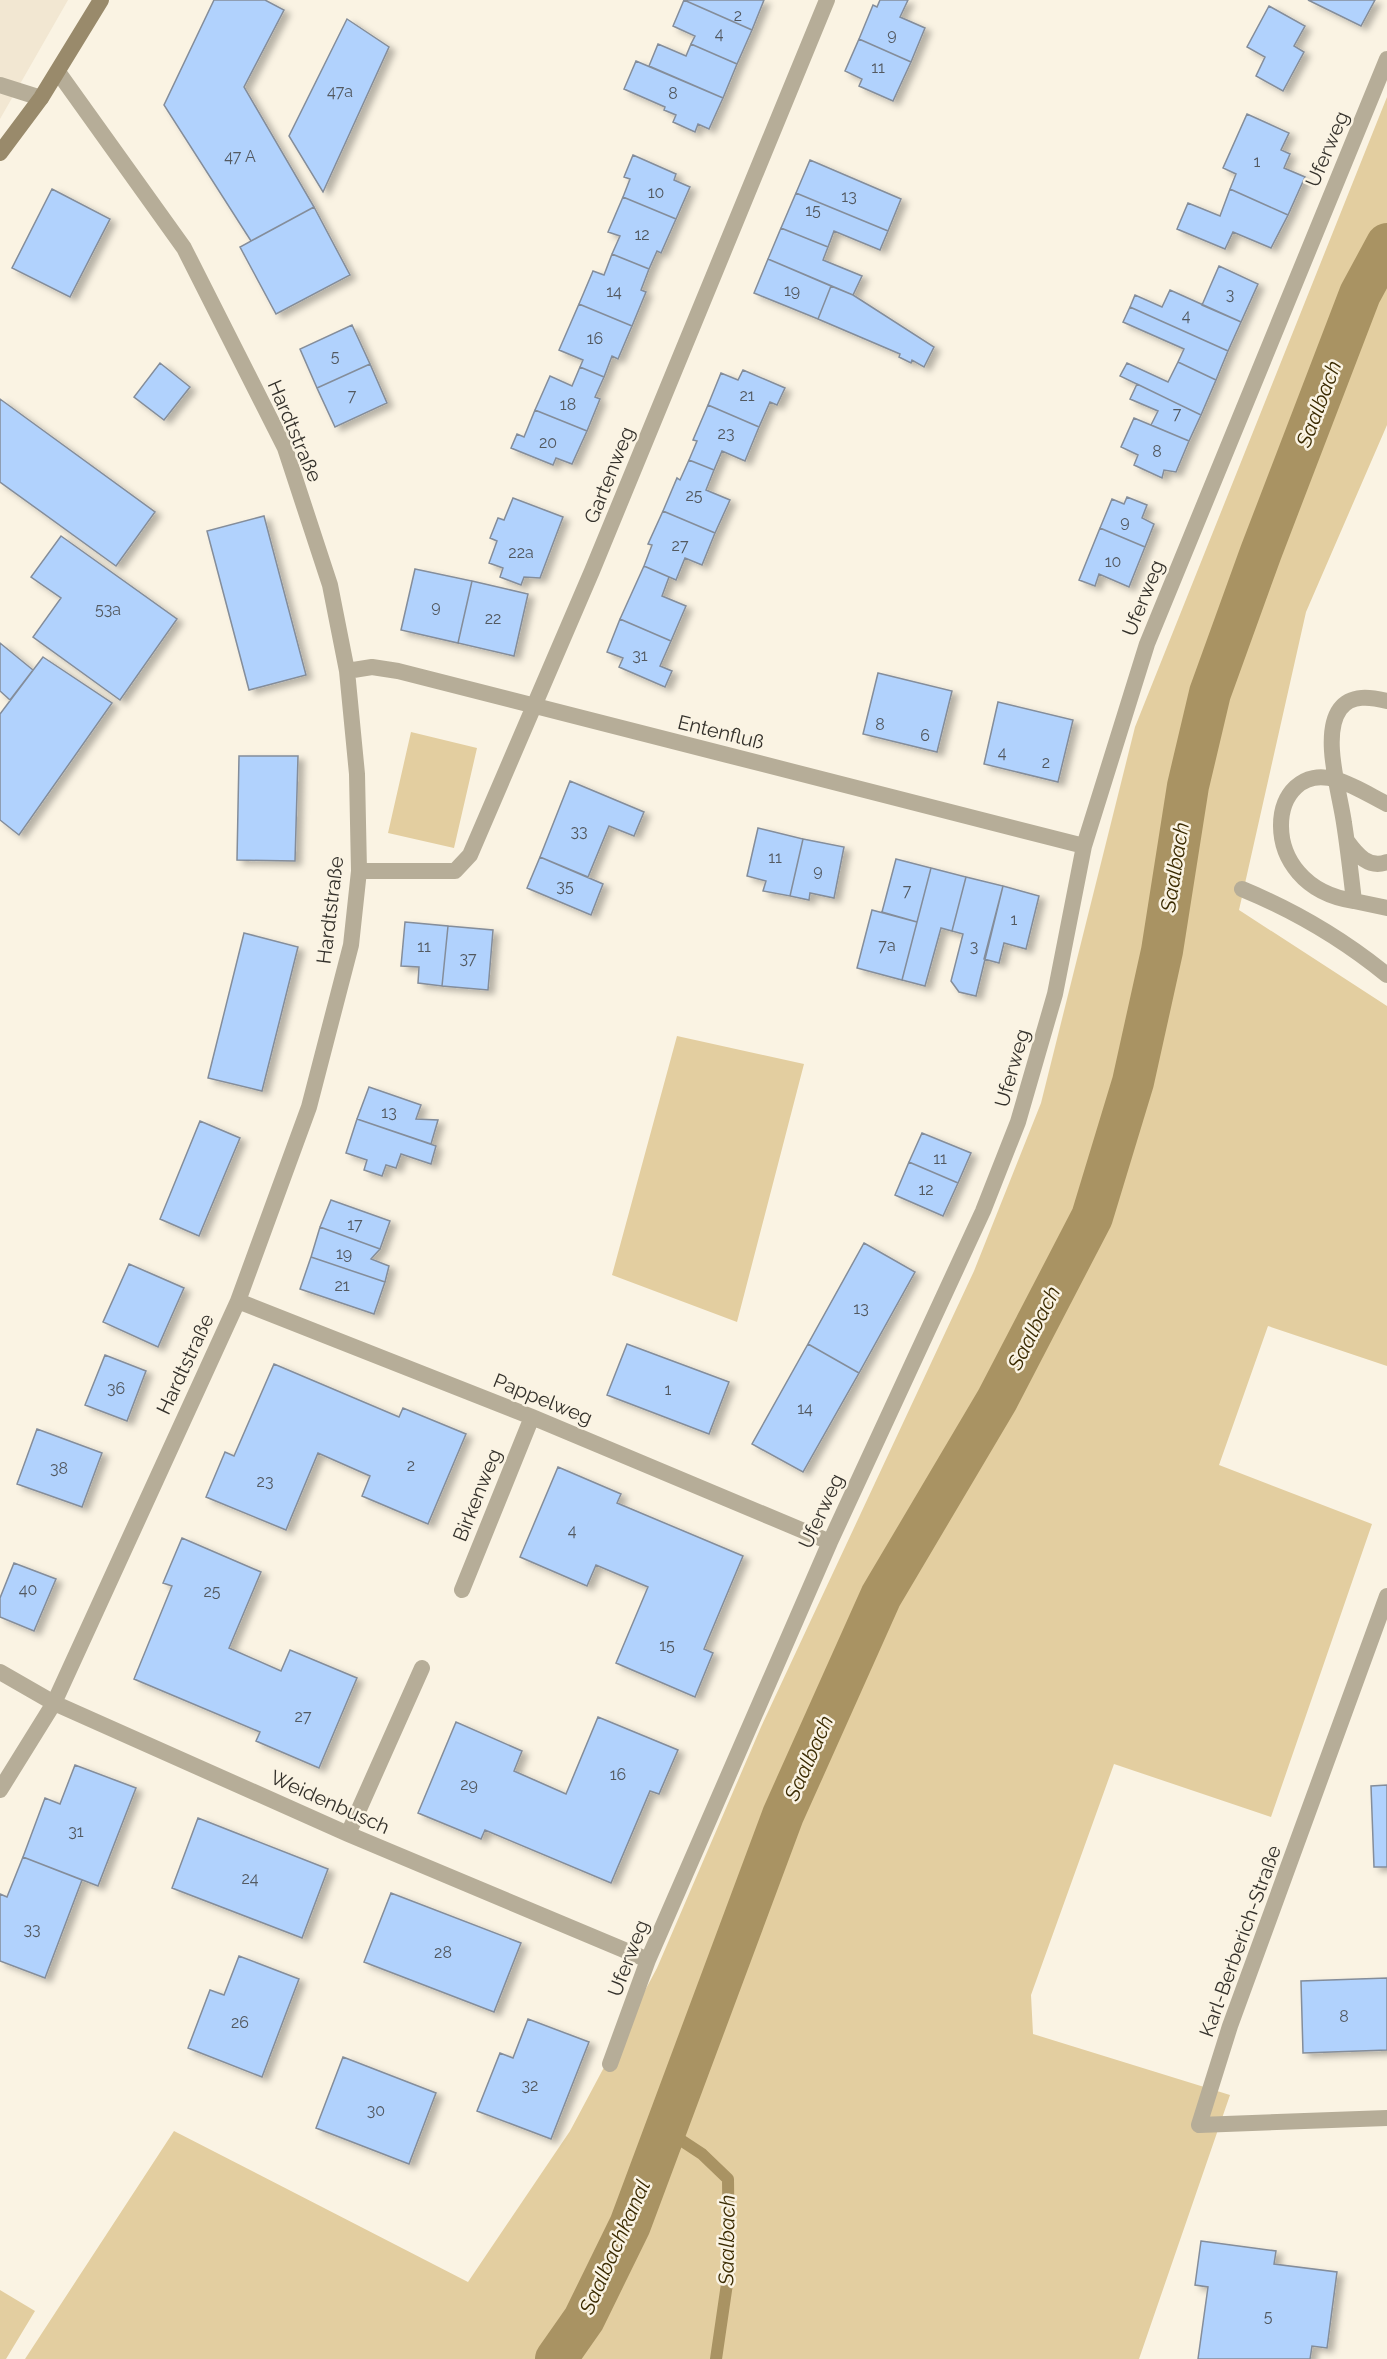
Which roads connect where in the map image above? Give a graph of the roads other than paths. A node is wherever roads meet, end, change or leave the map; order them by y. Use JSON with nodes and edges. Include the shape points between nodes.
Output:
{"nodes":[{"id":1,"x":101,"y":0,"type":"edge"},
{"id":2,"x":827,"y":0,"type":"edge"},
{"id":3,"x":1387,"y":59,"type":"edge"},
{"id":4,"x":58,"y":72,"type":"junction"},
{"id":5,"x":0,"y":86,"type":"edge"},
{"id":6,"x":41,"y":98,"type":"junction"},
{"id":7,"x":0,"y":153,"type":"edge"},
{"id":8,"x":347,"y":671,"type":"junction"},
{"id":9,"x":1387,"y":701,"type":"edge"},
{"id":10,"x":534,"y":706,"type":"junction"},
{"id":11,"x":1336,"y":779,"type":"junction"},
{"id":12,"x":1387,"y":804,"type":"edge"},
{"id":13,"x":1346,"y":840,"type":"junction"},
{"id":14,"x":1084,"y":846,"type":"junction"},
{"id":15,"x":1387,"y":862,"type":"edge"},
{"id":16,"x":359,"y":871,"type":"junction"},
{"id":17,"x":1242,"y":889,"type":"dead end"},
{"id":18,"x":1354,"y":901,"type":"junction"},
{"id":19,"x":1387,"y":908,"type":"edge"},
{"id":20,"x":1387,"y":975,"type":"edge"},
{"id":21,"x":238,"y":1301,"type":"junction"},
{"id":22,"x":532,"y":1417,"type":"junction"},
{"id":23,"x":830,"y":1542,"type":"junction"},
{"id":24,"x":462,"y":1590,"type":"dead end"},
{"id":25,"x":1387,"y":1596,"type":"edge"},
{"id":26,"x":422,"y":1668,"type":"dead end"},
{"id":27,"x":0,"y":1672,"type":"edge"},
{"id":28,"x":54,"y":1703,"type":"junction"},
{"id":29,"x":0,"y":1790,"type":"edge"},
{"id":30,"x":348,"y":1834,"type":"junction"},
{"id":31,"x":648,"y":1960,"type":"junction"},
{"id":32,"x":610,"y":2064,"type":"dead end"},
{"id":33,"x":1387,"y":2118,"type":"edge"}],
"edges":[{"from":1,"to":4,"type":"main road"},
{"from":2,"to":10,"type":"street","name":"Gartenweg"},
{"from":3,"to":14,"type":"street","name":"Uferweg","via":[[1146,644]]},
{"from":4,"to":6,"type":"main road"},
{"from":4,"to":8,"type":"street","name":"Hardtstraße","via":[[184,248],[285,448],[330,585]]},
{"from":5,"to":6,"type":"street"},
{"from":6,"to":7,"type":"main road"},
{"from":8,"to":10,"type":"street","name":"Entenfluß","via":[[372,667],[398,671]]},
{"from":8,"to":16,"type":"street","name":"Hardtstraße","via":[[357,774]]},
{"from":9,"to":11,"type":"street","via":[[1355,699],[1340,708],[1332,724]]},
{"from":10,"to":14,"type":"street","name":"Entenfluß"},
{"from":10,"to":16,"type":"street","name":"Gartenweg","via":[[470,855],[455,871]]},
{"from":11,"to":12,"type":"street"},
{"from":11,"to":13,"type":"street"},
{"from":11,"to":18,"type":"street","via":[[1317,777],[1300,784],[1286,798],[1280,821],[1281,842],[1290,864],[1303,877],[1338,898]]},
{"from":13,"to":15,"type":"street","via":[[1368,863]]},
{"from":13,"to":18,"type":"street"},
{"from":14,"to":23,"type":"street","name":"Uferweg","via":[[1055,994],[1018,1122],[983,1211]]},
{"from":16,"to":21,"type":"street","name":"Hardtstraße","via":[[351,945],[309,1107]]},
{"from":17,"to":20,"type":"street","via":[[1323,931]]},
{"from":18,"to":19,"type":"street"},
{"from":21,"to":22,"type":"street","name":"Pappelweg"},
{"from":21,"to":28,"type":"street","name":"Hardtstraße"},
{"from":22,"to":23,"type":"street","name":"Pappelweg"},
{"from":22,"to":24,"type":"street","name":"Birkenweg"},
{"from":23,"to":31,"type":"street","name":"Uferweg"},
{"from":25,"to":33,"type":"street","name":"Karl-Berberich-Straße","via":[[1230,2026],[1199,2125]]},
{"from":26,"to":30,"type":"street"},
{"from":27,"to":28,"type":"street","name":"Weidenbusch"},
{"from":28,"to":29,"type":"street","name":"Hardtstraße"},
{"from":28,"to":30,"type":"street","name":"Weidenbusch"},
{"from":30,"to":31,"type":"street","name":"Weidenbusch"},
{"from":31,"to":32,"type":"street","name":"Uferweg"}]}
